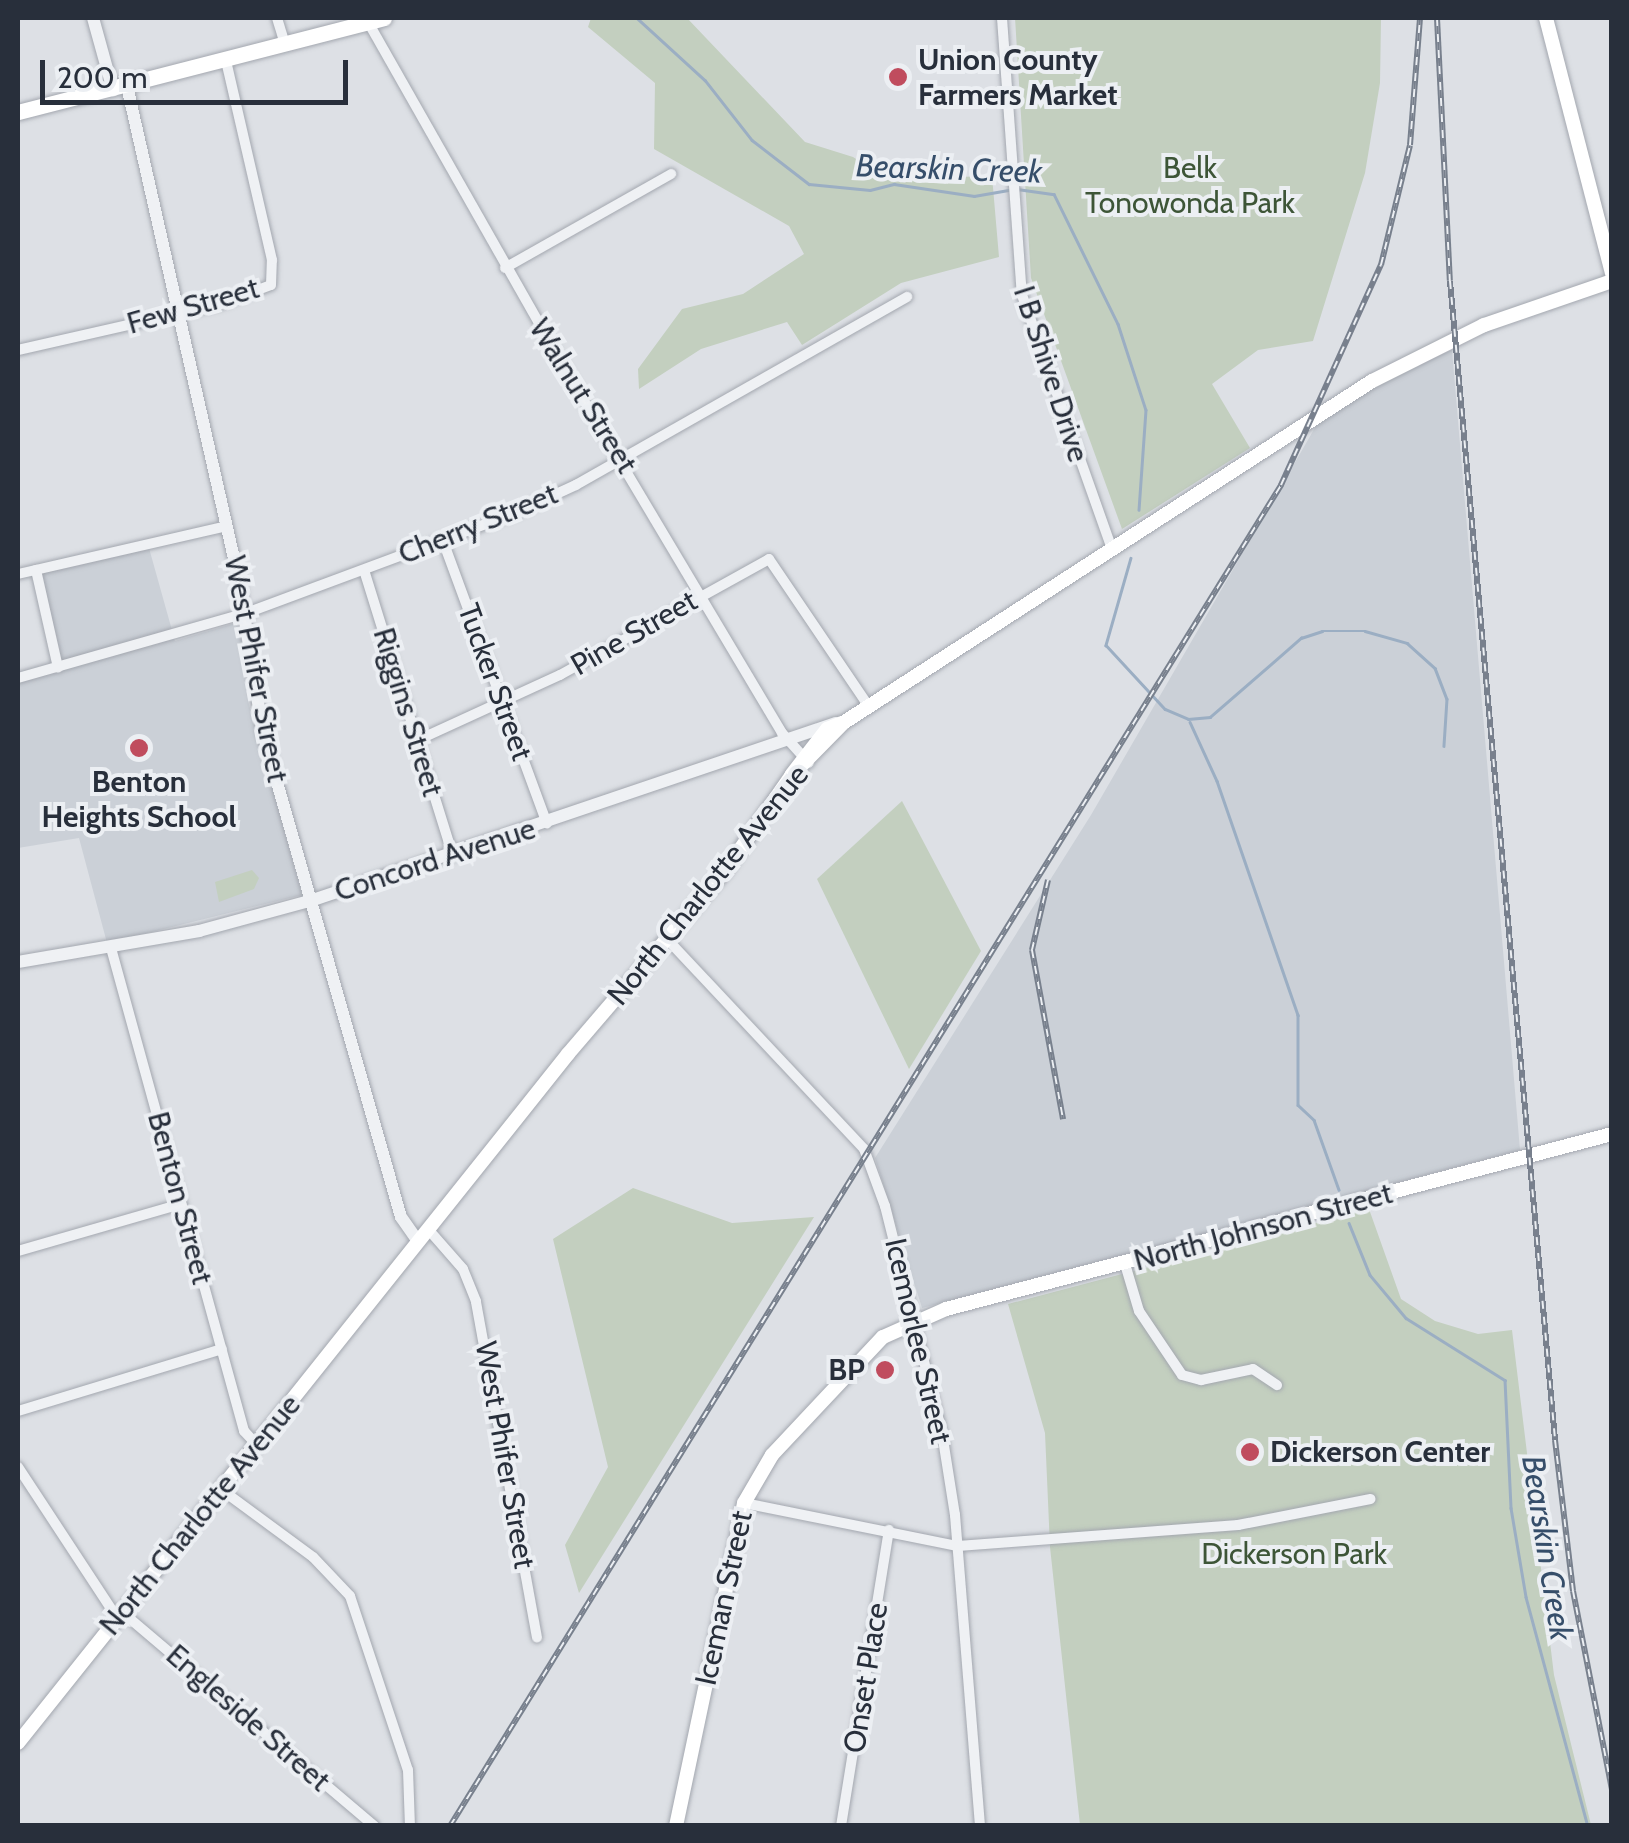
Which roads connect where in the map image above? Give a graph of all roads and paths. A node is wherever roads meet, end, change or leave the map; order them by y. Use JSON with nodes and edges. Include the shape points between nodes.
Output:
{"nodes":[{"id":1,"x":93,"y":18,"type":"edge"},
{"id":2,"x":277,"y":18,"type":"edge"},
{"id":3,"x":1002,"y":18,"type":"edge"},
{"id":4,"x":1546,"y":18,"type":"edge"},
{"id":5,"x":376,"y":20,"type":"edge"},
{"id":6,"x":286,"y":44,"type":"junction"},
{"id":7,"x":226,"y":60,"type":"junction"},
{"id":8,"x":120,"y":88,"type":"junction"},
{"id":9,"x":18,"y":112,"type":"edge"},
{"id":10,"x":671,"y":174,"type":"dead end"},
{"id":11,"x":505,"y":268,"type":"junction"},
{"id":12,"x":1612,"y":273,"type":"edge"},
{"id":13,"x":1612,"y":281,"type":"edge"},
{"id":14,"x":907,"y":296,"type":"dead end"},
{"id":15,"x":182,"y":312,"type":"junction"},
{"id":16,"x":18,"y":350,"type":"edge"},
{"id":17,"x":622,"y":457,"type":"junction"},
{"id":18,"x":227,"y":526,"type":"junction"},
{"id":19,"x":443,"y":541,"type":"junction"},
{"id":20,"x":1112,"y":546,"type":"junction"},
{"id":21,"x":36,"y":570,"type":"junction"},
{"id":22,"x":364,"y":570,"type":"junction"},
{"id":23,"x":18,"y":574,"type":"edge"},
{"id":24,"x":703,"y":593,"type":"junction"},
{"id":25,"x":244,"y":613,"type":"junction"},
{"id":26,"x":58,"y":668,"type":"junction"},
{"id":27,"x":18,"y":678,"type":"edge"},
{"id":28,"x":504,"y":704,"type":"junction"},
{"id":29,"x":868,"y":706,"type":"junction"},
{"id":30,"x":843,"y":723,"type":"junction"},
{"id":31,"x":418,"y":740,"type":"junction"},
{"id":32,"x":788,"y":742,"type":"junction"},
{"id":33,"x":805,"y":759,"type":"junction"},
{"id":34,"x":547,"y":823,"type":"junction"},
{"id":35,"x":453,"y":855,"type":"junction"},
{"id":36,"x":313,"y":900,"type":"junction"},
{"id":37,"x":667,"y":938,"type":"junction"},
{"id":38,"x":111,"y":948,"type":"junction"},
{"id":39,"x":18,"y":962,"type":"edge"},
{"id":40,"x":1612,"y":1134,"type":"edge"},
{"id":41,"x":181,"y":1204,"type":"junction"},
{"id":42,"x":423,"y":1235,"type":"junction"},
{"id":43,"x":18,"y":1252,"type":"edge"},
{"id":44,"x":1125,"y":1264,"type":"junction"},
{"id":45,"x":916,"y":1321,"type":"junction"},
{"id":46,"x":222,"y":1349,"type":"junction"},
{"id":47,"x":1277,"y":1385,"type":"dead end"},
{"id":48,"x":18,"y":1411,"type":"edge"},
{"id":49,"x":256,"y":1444,"type":"junction"},
{"id":50,"x":18,"y":1467,"type":"edge"},
{"id":51,"x":21,"y":1482,"type":"edge"},
{"id":52,"x":222,"y":1490,"type":"junction"},
{"id":53,"x":1370,"y":1499,"type":"dead end"},
{"id":54,"x":744,"y":1503,"type":"junction"},
{"id":55,"x":889,"y":1530,"type":"junction"},
{"id":56,"x":958,"y":1546,"type":"junction"},
{"id":57,"x":119,"y":1615,"type":"junction"},
{"id":58,"x":538,"y":1638,"type":"dead end"},
{"id":59,"x":18,"y":1744,"type":"edge"},
{"id":60,"x":374,"y":1826,"type":"edge"},
{"id":61,"x":410,"y":1826,"type":"edge"},
{"id":62,"x":676,"y":1826,"type":"edge"},
{"id":63,"x":841,"y":1826,"type":"edge"},
{"id":64,"x":980,"y":1826,"type":"edge"}],
"edges":[{"from":1,"to":8,"type":"street","name":"West Phifer Street"},
{"from":2,"to":6,"type":"street"},
{"from":3,"to":20,"type":"street","name":"I B Shive Drive","via":[[1022,295]]},
{"from":4,"to":12,"type":"main road"},
{"from":5,"to":6,"type":"main road"},
{"from":5,"to":11,"type":"street","name":"Walnut Street"},
{"from":6,"to":7,"type":"main road"},
{"from":7,"to":8,"type":"main road"},
{"from":7,"to":15,"type":"street","name":"Few Street","via":[[272,260],[271,285]]},
{"from":8,"to":9,"type":"main road"},
{"from":8,"to":15,"type":"street","name":"West Phifer Street"},
{"from":10,"to":11,"type":"street"},
{"from":11,"to":17,"type":"street","name":"Walnut Street"},
{"from":13,"to":20,"type":"main road","via":[[1414,358]]},
{"from":14,"to":17,"type":"street","name":"Cherry Street"},
{"from":15,"to":16,"type":"street","name":"Few Street"},
{"from":15,"to":18,"type":"street","name":"West Phifer Street"},
{"from":17,"to":19,"type":"street","name":"Cherry Street","via":[[576,485]]},
{"from":17,"to":24,"type":"street","name":"Walnut Street"},
{"from":18,"to":21,"type":"street"},
{"from":18,"to":25,"type":"street","name":"West Phifer Street"},
{"from":19,"to":22,"type":"street","name":"Cherry Street"},
{"from":19,"to":28,"type":"street","name":"Tucker Street"},
{"from":20,"to":29,"type":"main road"},
{"from":21,"to":23,"type":"street"},
{"from":21,"to":26,"type":"street"},
{"from":22,"to":25,"type":"street","name":"Cherry Street"},
{"from":22,"to":31,"type":"street","name":"Riggins Street"},
{"from":24,"to":28,"type":"street","name":"Pine Street"},
{"from":24,"to":29,"type":"street","name":"Pine Street","via":[[773,560]]},
{"from":24,"to":32,"type":"street","name":"Walnut Street"},
{"from":25,"to":26,"type":"street","name":"Cherry Street"},
{"from":25,"to":36,"type":"street","name":"West Phifer Street","via":[[263,733]]},
{"from":26,"to":27,"type":"street","name":"Cherry Street"},
{"from":28,"to":31,"type":"street","name":"Pine Street"},
{"from":28,"to":34,"type":"street","name":"Tucker Street"},
{"from":29,"to":30,"type":"main road"},
{"from":30,"to":32,"type":"street","name":"Concord Avenue","via":[[827,723]]},
{"from":30,"to":33,"type":"main road"},
{"from":31,"to":35,"type":"street","name":"Riggins Street"},
{"from":32,"to":33,"type":"street","name":"Walnut Street"},
{"from":32,"to":34,"type":"street","name":"Concord Avenue"},
{"from":33,"to":37,"type":"main road","name":"North Charlotte Avenue"},
{"from":34,"to":35,"type":"street","name":"Concord Avenue"},
{"from":35,"to":36,"type":"street","name":"Concord Avenue"},
{"from":36,"to":38,"type":"street","name":"Concord Avenue"},
{"from":36,"to":42,"type":"street","name":"West Phifer Street","via":[[401,1217]]},
{"from":37,"to":42,"type":"main road","name":"North Charlotte Avenue"},
{"from":37,"to":45,"type":"street","name":"Icemorlee Street","via":[[864,1149]]},
{"from":38,"to":39,"type":"street","name":"Concord Avenue"},
{"from":38,"to":41,"type":"street","name":"Benton Street"},
{"from":40,"to":44,"type":"main road","name":"North Johnson Street"},
{"from":41,"to":43,"type":"street"},
{"from":41,"to":46,"type":"street","name":"Benton Street"},
{"from":42,"to":49,"type":"main road","name":"North Charlotte Avenue"},
{"from":42,"to":58,"type":"street","name":"West Phifer Street","via":[[451,1250],[476,1302]]},
{"from":44,"to":45,"type":"main road","name":"North Johnson Street"},
{"from":44,"to":47,"type":"street","via":[[1138,1311],[1182,1375],[1201,1380],[1253,1369]]},
{"from":45,"to":54,"type":"main road","name":"Iceman Street","via":[[860,1356],[772,1455]]},
{"from":45,"to":56,"type":"street","name":"Icemorlee Street","via":[[942,1433]]},
{"from":46,"to":48,"type":"street"},
{"from":46,"to":49,"type":"street","name":"Benton Street","via":[[244,1431]]},
{"from":49,"to":52,"type":"main road","name":"North Charlotte Avenue"},
{"from":50,"to":51,"type":"street","name":"Engleside Street"},
{"from":51,"to":57,"type":"street","name":"Engleside Street"},
{"from":52,"to":57,"type":"main road","name":"North Charlotte Avenue"},
{"from":52,"to":61,"type":"street","via":[[313,1558],[350,1596],[408,1770]]},
{"from":53,"to":56,"type":"street","via":[[1238,1525]]},
{"from":54,"to":55,"type":"street"},
{"from":54,"to":62,"type":"main road","name":"Iceman Street"},
{"from":55,"to":56,"type":"street"},
{"from":55,"to":63,"type":"street","name":"Onset Place"},
{"from":56,"to":64,"type":"street","name":"Icemorlee Street"},
{"from":57,"to":59,"type":"main road","name":"North Charlotte Avenue"},
{"from":57,"to":60,"type":"street","name":"Engleside Street"}]}
